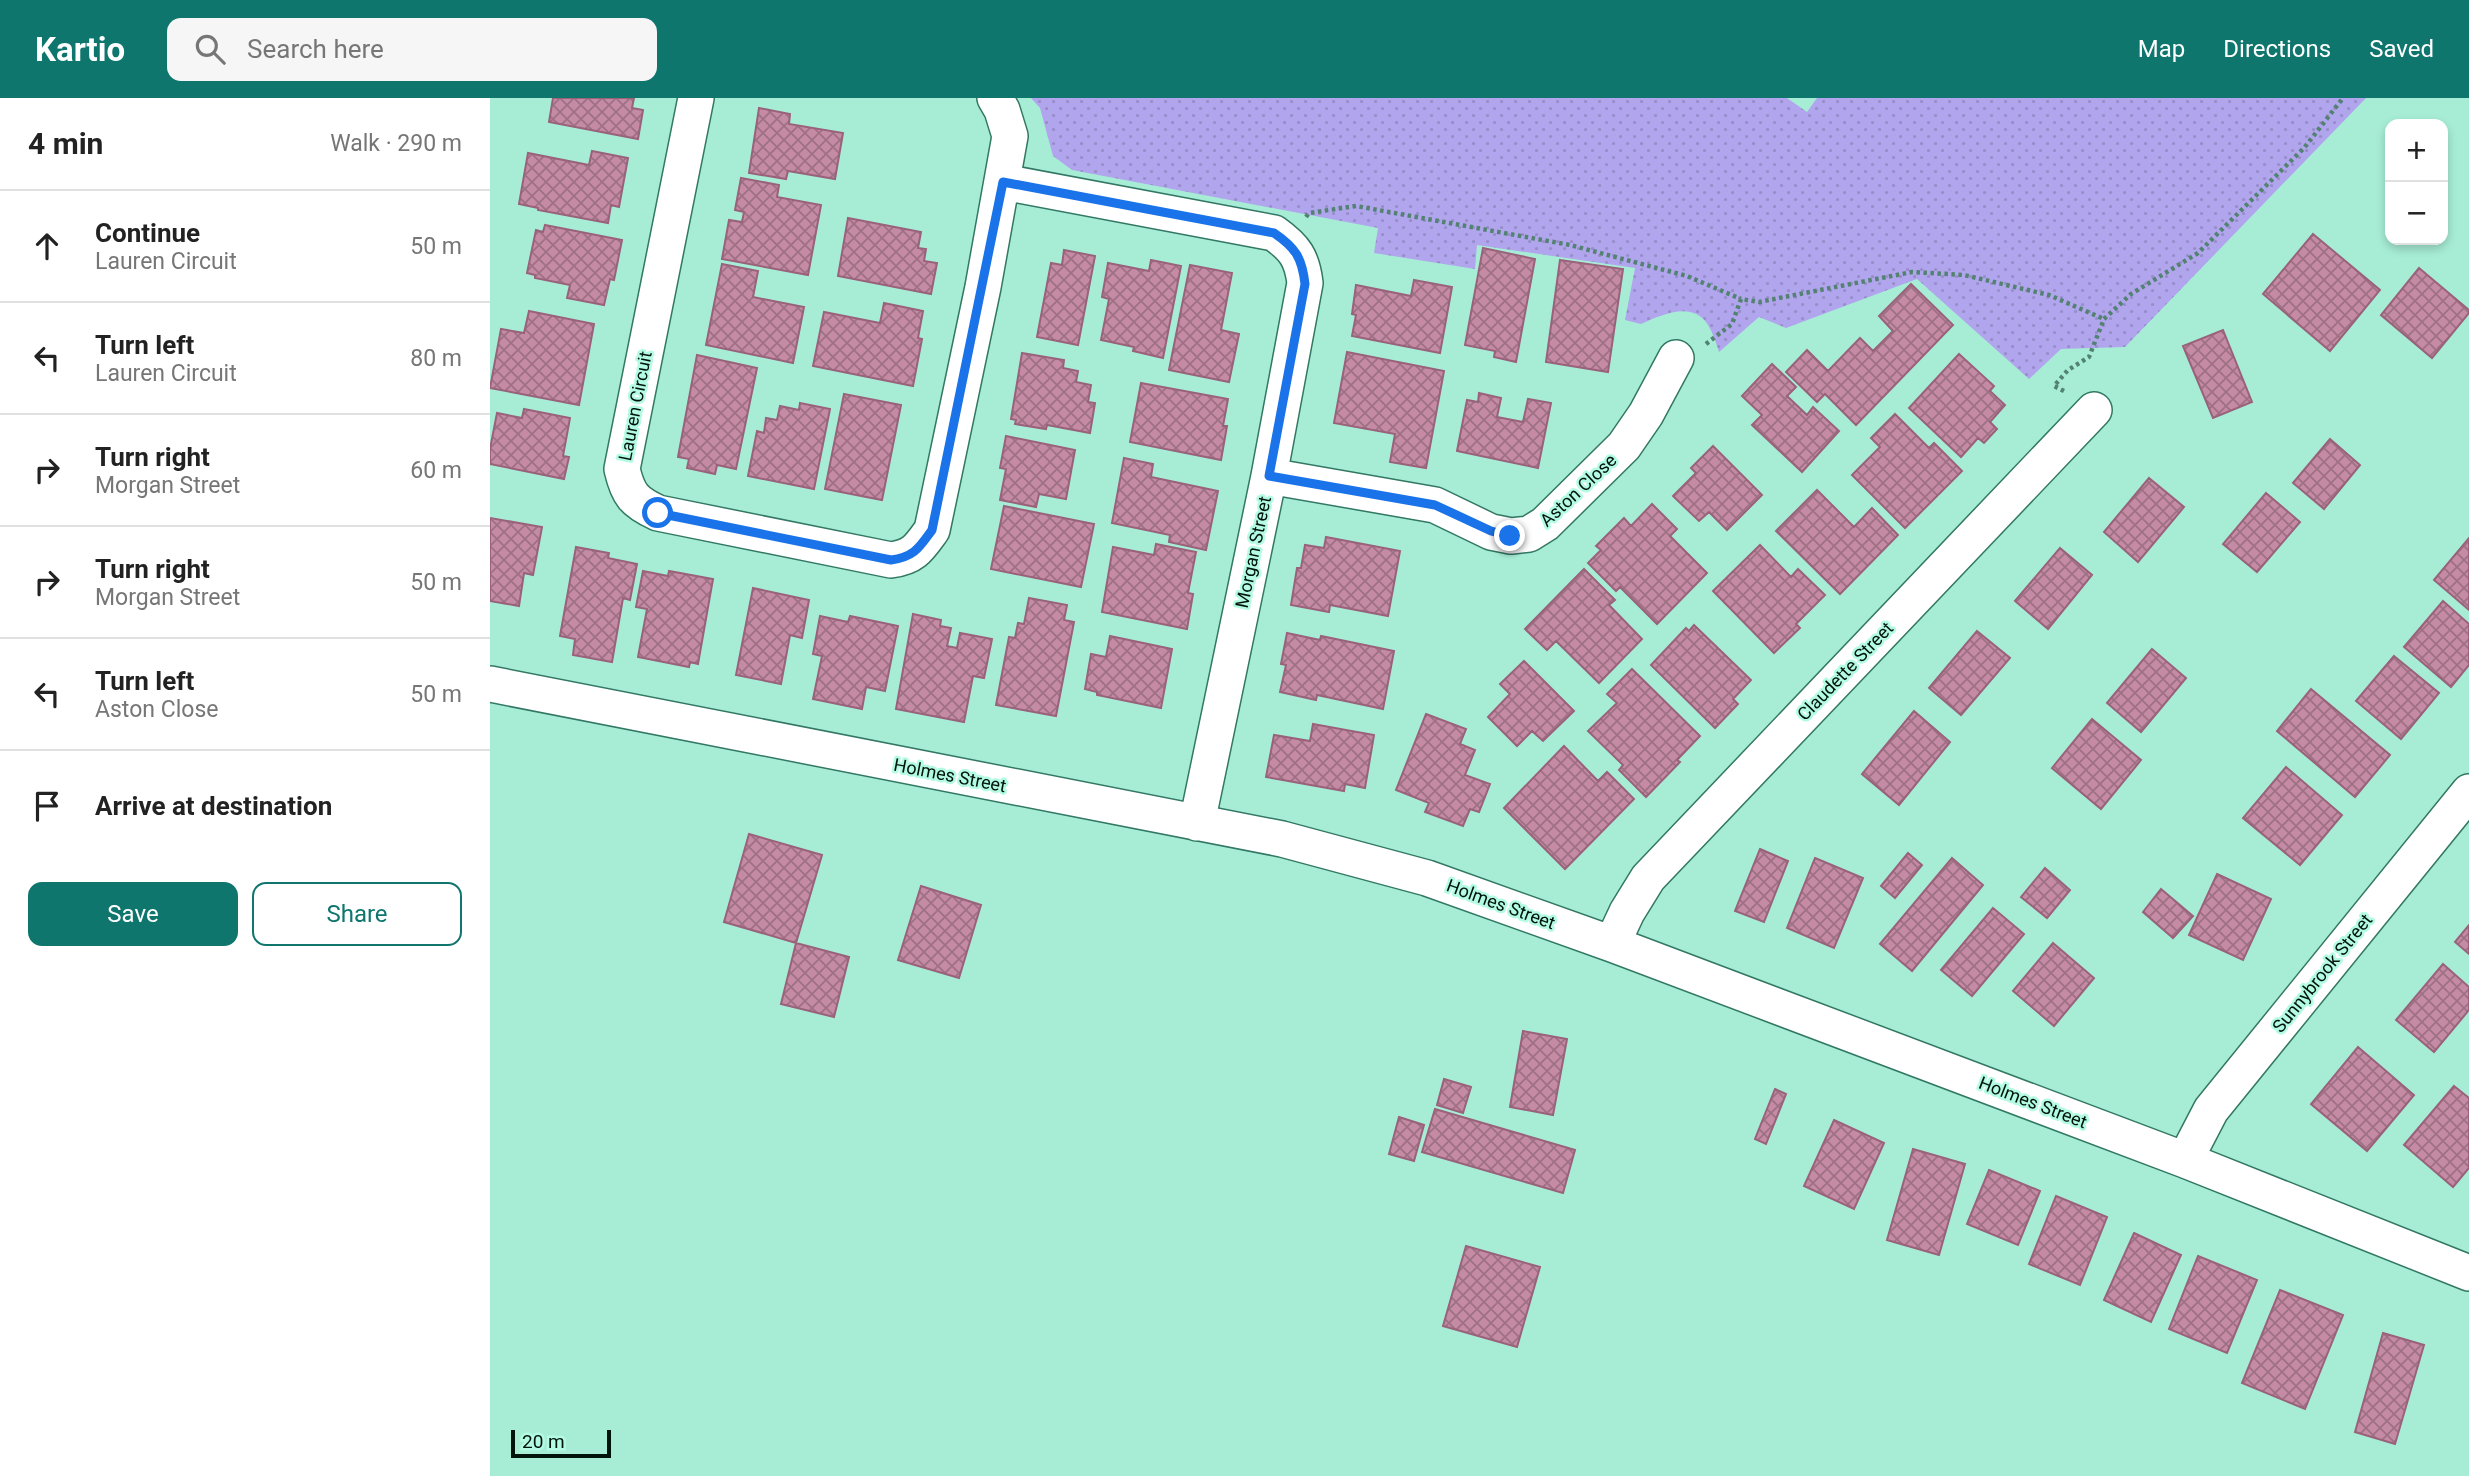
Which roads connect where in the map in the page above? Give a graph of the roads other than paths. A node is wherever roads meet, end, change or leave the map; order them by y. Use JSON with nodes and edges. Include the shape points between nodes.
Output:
{"nodes":[{"id":1,"x":696,"y":98,"type":"edge"},
{"id":2,"x":995,"y":98,"type":"edge"},
{"id":3,"x":1003,"y":182,"type":"junction"},
{"id":4,"x":1676,"y":358,"type":"road end"},
{"id":5,"x":2094,"y":410,"type":"road end"},
{"id":6,"x":1269,"y":476,"type":"junction"},
{"id":7,"x":490,"y":684,"type":"edge"},
{"id":8,"x":2469,"y":792,"type":"edge"},
{"id":9,"x":1197,"y":823,"type":"junction"},
{"id":10,"x":1612,"y":944,"type":"junction"},
{"id":11,"x":2185,"y":1160,"type":"junction"},
{"id":12,"x":2469,"y":1273,"type":"edge"}],
"edges":[{"from":1,"to":3,"type":"street","name":"Lauren Circuit","via":[[622,469],[627,490],[641,506],[658,513],[891,560],[907,558],[919,547],[932,530]]},
{"from":2,"to":3,"type":"street","name":"Lauren Circuit","via":[[1010,136]]},
{"from":3,"to":6,"type":"street","name":"Morgan Street","via":[[1274,233],[1288,243],[1302,262],[1305,284]]},
{"from":4,"to":6,"type":"street","name":"Aston Close","via":[[1624,446],[1545,524],[1529,534],[1491,531],[1435,505]]},
{"from":5,"to":10,"type":"street","name":"Claudette Street","via":[[1648,878]]},
{"from":6,"to":9,"type":"street","name":"Morgan Street"},
{"from":7,"to":9,"type":"street","name":"Holmes Street"},
{"from":8,"to":11,"type":"street","name":"Sunnybrook Street","via":[[2211,1110]]},
{"from":9,"to":10,"type":"street","name":"Holmes Street","via":[[1282,839],[1427,878]]},
{"from":10,"to":11,"type":"street","name":"Holmes Street"},
{"from":11,"to":12,"type":"street","name":"Holmes Street"}]}
